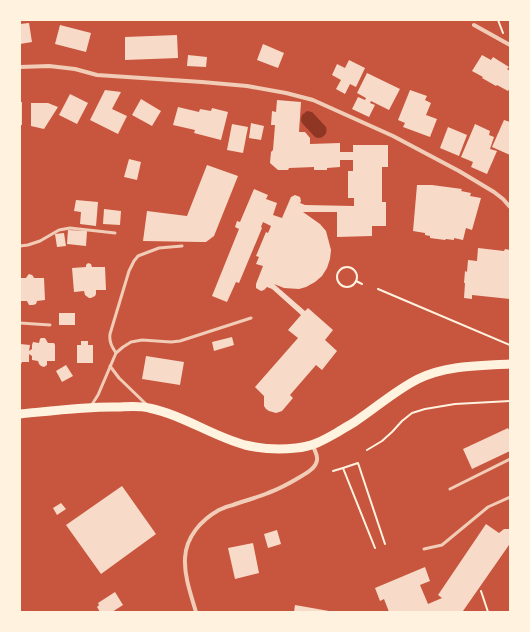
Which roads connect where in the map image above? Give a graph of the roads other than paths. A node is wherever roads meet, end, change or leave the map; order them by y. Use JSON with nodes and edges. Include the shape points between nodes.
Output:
{"nodes":[{"id":1,"x":474,"y":25,"type":"dead end"},
{"id":2,"x":510,"y":45,"type":"edge"},
{"id":3,"x":20,"y":67,"type":"edge"},
{"id":4,"x":510,"y":207,"type":"edge"},
{"id":5,"x":116,"y":233,"type":"dead end"},
{"id":6,"x":20,"y":246,"type":"edge"},
{"id":7,"x":182,"y":246,"type":"dead end"},
{"id":8,"x":251,"y":318,"type":"dead end"},
{"id":9,"x":20,"y":324,"type":"edge"},
{"id":10,"x":50,"y":325,"type":"dead end"},
{"id":11,"x":116,"y":353,"type":"junction"},
{"id":12,"x":510,"y":364,"type":"edge"},
{"id":13,"x":110,"y":366,"type":"junction"},
{"id":14,"x":90,"y":407,"type":"junction"},
{"id":15,"x":150,"y":408,"type":"junction"},
{"id":16,"x":20,"y":414,"type":"edge"},
{"id":17,"x":313,"y":445,"type":"junction"},
{"id":18,"x":510,"y":458,"type":"edge"},
{"id":19,"x":450,"y":489,"type":"dead end"},
{"id":20,"x":510,"y":496,"type":"edge"},
{"id":21,"x":424,"y":549,"type":"dead end"},
{"id":22,"x":196,"y":612,"type":"edge"}],
"edges":[{"from":1,"to":2,"type":"street"},
{"from":3,"to":4,"type":"street","via":[[49,66],[97,75],[202,82],[286,92],[313,100],[393,136],[494,192]]},
{"from":5,"to":6,"type":"lane","via":[[70,228],[59,230],[40,241]]},
{"from":7,"to":11,"type":"lane","via":[[159,248],[134,260],[110,334],[111,344]]},
{"from":8,"to":11,"type":"lane","via":[[180,341],[131,342]]},
{"from":9,"to":10,"type":"lane"},
{"from":11,"to":13,"type":"lane"},
{"from":12,"to":17,"type":"main road","via":[[461,366],[419,378],[355,422]]},
{"from":13,"to":14,"type":"lane"},
{"from":13,"to":15,"type":"lane"},
{"from":14,"to":15,"type":"main road"},
{"from":14,"to":16,"type":"main road"},
{"from":15,"to":17,"type":"main road","via":[[256,448],[276,450]]},
{"from":17,"to":22,"type":"street","via":[[317,461],[308,473],[267,493],[219,510],[196,529],[190,539],[185,558]]},
{"from":18,"to":19,"type":"lane"},
{"from":20,"to":21,"type":"lane","via":[[488,507],[442,545]]}]}
